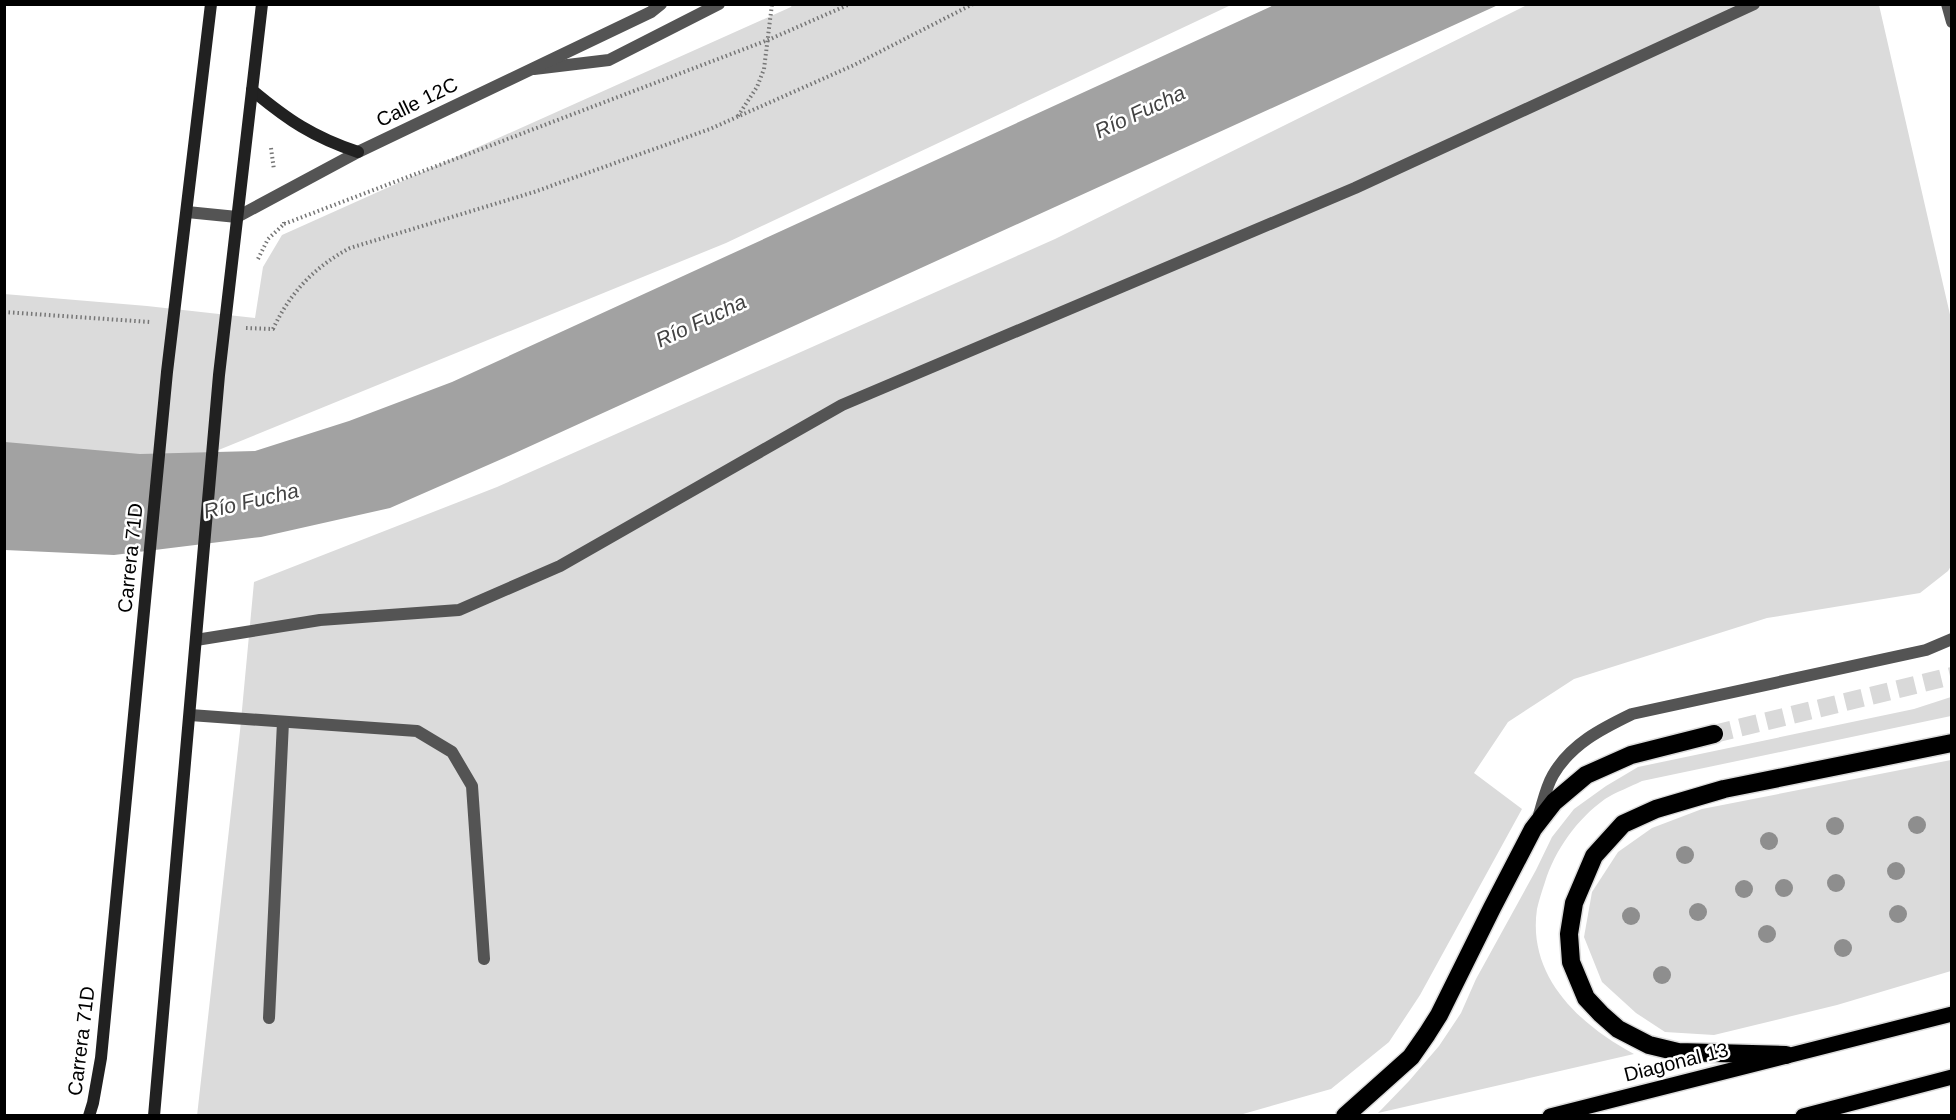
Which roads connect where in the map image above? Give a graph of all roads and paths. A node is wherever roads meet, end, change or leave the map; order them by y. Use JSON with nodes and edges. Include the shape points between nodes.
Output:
{"nodes":[{"id":1,"x":211,"y":4,"type":"edge"},
{"id":2,"x":262,"y":4,"type":"edge"},
{"id":3,"x":660,"y":4,"type":"edge"},
{"id":4,"x":719,"y":4,"type":"edge"},
{"id":5,"x":772,"y":4,"type":"edge"},
{"id":6,"x":850,"y":4,"type":"edge"},
{"id":7,"x":973,"y":4,"type":"edge"},
{"id":8,"x":1754,"y":4,"type":"edge"},
{"id":9,"x":1947,"y":4,"type":"edge"},
{"id":10,"x":1952,"y":22,"type":"edge"},
{"id":11,"x":768,"y":40,"type":"junction"},
{"id":12,"x":530,"y":69,"type":"junction"},
{"id":13,"x":252,"y":90,"type":"junction"},
{"id":14,"x":738,"y":117,"type":"junction"},
{"id":15,"x":357,"y":152,"type":"junction"},
{"id":16,"x":187,"y":212,"type":"junction"},
{"id":17,"x":237,"y":217,"type":"junction"},
{"id":18,"x":284,"y":224,"type":"dead end"},
{"id":19,"x":4,"y":312,"type":"edge"},
{"id":20,"x":173,"y":324,"type":"junction"},
{"id":21,"x":247,"y":328,"type":"dead end"},
{"id":22,"x":1952,"y":639,"type":"edge"},
{"id":23,"x":196,"y":640,"type":"junction"},
{"id":24,"x":190,"y":715,"type":"junction"},
{"id":25,"x":283,"y":722,"type":"junction"},
{"id":26,"x":1714,"y":734,"type":"tunnel mouth"},
{"id":27,"x":1952,"y":742,"type":"edge"},
{"id":28,"x":1533,"y":829,"type":"junction"},
{"id":29,"x":484,"y":959,"type":"dead end"},
{"id":30,"x":1952,"y":1014,"type":"edge"},
{"id":31,"x":268,"y":1018,"type":"dead end"},
{"id":32,"x":1786,"y":1055,"type":"junction"},
{"id":33,"x":1952,"y":1077,"type":"edge"},
{"id":34,"x":89,"y":1116,"type":"edge"},
{"id":35,"x":154,"y":1116,"type":"edge"},
{"id":36,"x":1345,"y":1116,"type":"edge"},
{"id":37,"x":1550,"y":1116,"type":"edge"},
{"id":38,"x":1803,"y":1116,"type":"edge"}],
"edges":[{"from":1,"to":16,"type":"street","name":"Carrera 71D"},
{"from":2,"to":13,"type":"street"},
{"from":3,"to":12,"type":"street","name":"Calle 12C","via":[[651,12]]},
{"from":4,"to":12,"type":"street","via":[[609,60]]},
{"from":5,"to":11,"type":"path"},
{"from":6,"to":11,"type":"path"},
{"from":7,"to":14,"type":"path","via":[[854,65]]},
{"from":8,"to":23,"type":"street","via":[[1355,188],[842,405],[560,566],[459,610],[320,620]]},
{"from":9,"to":10,"type":"street"},
{"from":11,"to":14,"type":"path","via":[[764,69]]},
{"from":11,"to":18,"type":"path"},
{"from":12,"to":15,"type":"street","name":"Calle 12C"},
{"from":13,"to":15,"type":"street","via":[[307,131]]},
{"from":13,"to":17,"type":"street"},
{"from":14,"to":21,"type":"path","via":[[618,164],[350,248],[320,267],[300,286],[273,329]]},
{"from":15,"to":17,"type":"street","name":"Calle 12C"},
{"from":16,"to":17,"type":"street"},
{"from":16,"to":20,"type":"street","name":"Carrera 71D"},
{"from":17,"to":23,"type":"street"},
{"from":19,"to":20,"type":"path"},
{"from":20,"to":34,"type":"street","name":"Carrera 71D","via":[[101,1058]]},
{"from":22,"to":28,"type":"street","via":[[1926,650],[1632,714],[1602,728],[1572,749],[1552,776]]},
{"from":23,"to":24,"type":"street"},
{"from":24,"to":25,"type":"street"},
{"from":24,"to":35,"type":"street"},
{"from":25,"to":29,"type":"street","via":[[417,731],[452,752],[472,786]]},
{"from":25,"to":31,"type":"street"},
{"from":26,"to":28,"type":"highway","via":[[1631,754],[1586,776],[1554,802]]},
{"from":27,"to":32,"type":"highway","via":[[1724,789],[1656,809],[1623,824],[1594,856],[1574,903],[1569,934],[1571,962],[1586,998],[1600,1014],[1649,1046],[1678,1052]]},
{"from":28,"to":36,"type":"highway","via":[[1427,1034],[1411,1057]]},
{"from":30,"to":32,"type":"main road","name":"Diagonal 13"},
{"from":32,"to":37,"type":"main road","name":"Diagonal 13"},
{"from":33,"to":38,"type":"main road"}]}
